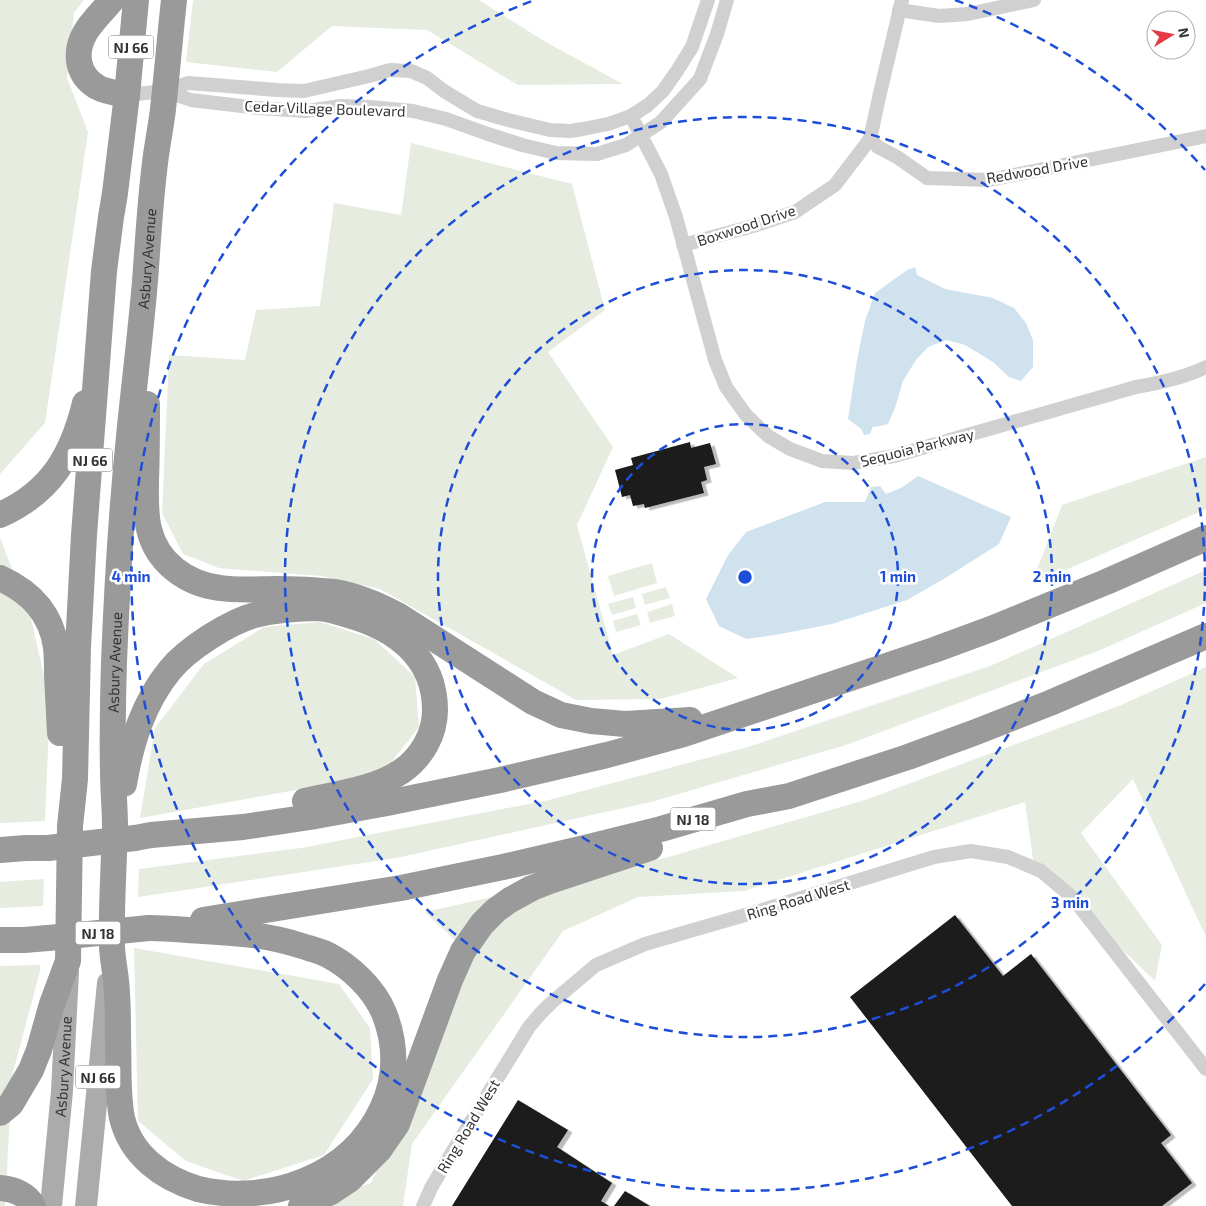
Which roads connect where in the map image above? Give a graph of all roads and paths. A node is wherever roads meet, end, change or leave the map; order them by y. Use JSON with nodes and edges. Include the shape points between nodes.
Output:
{"nodes":[{"id":1,"x":112,"y":0,"type":"edge"},
{"id":2,"x":136,"y":0,"type":"edge"},
{"id":3,"x":174,"y":0,"type":"edge"},
{"id":4,"x":708,"y":0,"type":"edge"},
{"id":5,"x":727,"y":0,"type":"edge"},
{"id":6,"x":1034,"y":0,"type":"edge"},
{"id":7,"x":900,"y":5,"type":"edge"},
{"id":8,"x":165,"y":92,"type":"junction"},
{"id":9,"x":127,"y":95,"type":"junction"},
{"id":10,"x":631,"y":116,"type":"junction"},
{"id":11,"x":641,"y":135,"type":"junction"},
{"id":12,"x":1206,"y":136,"type":"edge"},
{"id":13,"x":870,"y":139,"type":"junction"},
{"id":14,"x":683,"y":245,"type":"junction"},
{"id":15,"x":145,"y":280,"type":"junction"},
{"id":16,"x":98,"y":359,"type":"junction"},
{"id":17,"x":1206,"y":367,"type":"edge"},
{"id":18,"x":0,"y":515,"type":"edge"},
{"id":19,"x":1206,"y":538,"type":"edge"},
{"id":20,"x":0,"y":578,"type":"edge"},
{"id":21,"x":1206,"y":636,"type":"edge"},
{"id":22,"x":738,"y":715,"type":"junction"},
{"id":23,"x":789,"y":796,"type":"junction"},
{"id":24,"x":115,"y":822,"type":"junction"},
{"id":25,"x":70,"y":826,"type":"junction"},
{"id":26,"x":146,"y":836,"type":"junction"},
{"id":27,"x":0,"y":844,"type":"edge"},
{"id":28,"x":37,"y":848,"type":"junction"},
{"id":29,"x":0,"y":850,"type":"edge"},
{"id":30,"x":153,"y":928,"type":"junction"},
{"id":31,"x":24,"y":939,"type":"edge"},
{"id":32,"x":0,"y":948,"type":"edge"},
{"id":33,"x":112,"y":949,"type":"junction"},
{"id":34,"x":68,"y":961,"type":"junction"},
{"id":35,"x":1206,"y":1069,"type":"edge"},
{"id":36,"x":0,"y":1113,"type":"edge"},
{"id":37,"x":0,"y":1188,"type":"edge"},
{"id":38,"x":33,"y":1206,"type":"edge"},
{"id":39,"x":51,"y":1206,"type":"edge"},
{"id":40,"x":86,"y":1206,"type":"edge"},
{"id":41,"x":301,"y":1206,"type":"edge"},
{"id":42,"x":422,"y":1206,"type":"edge"}],
"edges":[{"from":1,"to":9,"type":"highway","via":[[85,34],[78,55],[82,71],[97,87]]},
{"from":2,"to":9,"type":"highway","name":"Asbury Avenue","number":"NJ 66"},
{"from":3,"to":8,"type":"highway","name":"Asbury Avenue","number":"NJ 66"},
{"from":4,"to":10,"type":"street","name":"Cedar Village Boulevard","via":[[692,46],[677,71],[663,91]]},
{"from":5,"to":11,"type":"street","name":"Cedar Village Boulevard","via":[[700,79],[662,122]]},
{"from":6,"to":7,"type":"street","via":[[968,14],[939,16]]},
{"from":7,"to":13,"type":"street"},
{"from":8,"to":9,"type":"street","name":"Cedar Village Boulevard"},
{"from":8,"to":10,"type":"street","name":"Cedar Village Boulevard","via":[[188,83],[304,91],[390,70],[411,71],[477,111],[550,130],[583,129]]},
{"from":8,"to":11,"type":"street","name":"Cedar Village Boulevard","via":[[191,100],[258,108],[306,111],[341,106],[413,111],[556,153],[597,154],[626,145]]},
{"from":8,"to":15,"type":"highway","name":"Asbury Avenue","number":"NJ 66","via":[[155,162]]},
{"from":9,"to":16,"type":"highway","name":"Asbury Avenue","number":"NJ 66","via":[[104,271]]},
{"from":10,"to":11,"type":"street","name":"Sequoia Parkway"},
{"from":11,"to":14,"type":"street","name":"Sequoia Parkway","via":[[661,174]]},
{"from":12,"to":13,"type":"street","name":"Redwood Drive","via":[[989,180],[927,178]]},
{"from":13,"to":14,"type":"street","name":"Boxwood Drive","via":[[835,185],[795,212]]},
{"from":14,"to":17,"type":"street","name":"Sequoia Parkway","via":[[715,360],[726,387],[768,436],[790,449],[822,461],[853,463],[894,456],[1136,387],[1169,381]]},
{"from":15,"to":22,"type":"highway","via":[[147,522],[159,554],[175,570],[186,578],[220,588],[334,592],[366,601],[399,616],[533,702],[561,715],[591,722],[624,724]]},
{"from":15,"to":24,"type":"highway","name":"Asbury Avenue","number":"NJ 66","via":[[121,529],[112,754]]},
{"from":16,"to":18,"type":"highway","via":[[73,440],[58,470],[30,498]]},
{"from":16,"to":25,"type":"highway","name":"Asbury Avenue","number":"NJ 66","via":[[84,545],[75,779]]},
{"from":19,"to":22,"type":"highway","via":[[983,632]]},
{"from":20,"to":25,"type":"highway","via":[[33,600],[47,618],[56,647],[62,772]]},
{"from":21,"to":23,"type":"highway","number":"NJ 18","via":[[976,732]]},
{"from":22,"to":26,"type":"highway","via":[[684,734],[500,780],[310,816]]},
{"from":23,"to":30,"type":"highway","number":"NJ 18","via":[[503,867],[401,888]]},
{"from":23,"to":41,"type":"highway","via":[[752,815],[550,881],[524,892],[496,910],[463,950],[397,1124],[379,1150],[349,1180]]},
{"from":24,"to":26,"type":"highway","via":[[133,741],[148,702],[171,669],[191,650],[225,628],[253,616],[286,609],[320,608],[378,626],[402,641],[420,658],[433,685],[435,716],[421,752],[392,777],[370,786],[176,826]]},
{"from":24,"to":33,"type":"highway","name":"Asbury Avenue","number":"NJ 66"},
{"from":25,"to":34,"type":"highway","name":"Asbury Avenue","number":"NJ 66"},
{"from":26,"to":28,"type":"highway","bridge":true},
{"from":27,"to":28,"type":"highway"},
{"from":28,"to":29,"type":"highway"},
{"from":30,"to":31,"type":"highway","number":"NJ 18","bridge":true},
{"from":30,"to":33,"type":"highway","via":[[246,933],[289,942],[329,956],[365,984],[380,1003],[390,1028],[394,1066],[388,1095],[380,1113],[372,1128],[347,1157],[312,1180],[293,1188],[252,1196],[203,1191],[161,1173],[146,1160],[129,1138],[122,1116]]},
{"from":31,"to":32,"type":"highway"},
{"from":33,"to":40,"type":"main road","name":"Asbury Avenue","number":"NJ 66"},
{"from":34,"to":36,"type":"highway","via":[[40,1050],[11,1104]]},
{"from":34,"to":39,"type":"main road","name":"Asbury Avenue","number":"NJ 66","via":[[62,1091]]},
{"from":35,"to":42,"type":"street","name":"Ring Road West","via":[[1072,897],[1041,871],[1008,857],[971,851],[934,857],[646,944],[596,965],[546,1008],[529,1028]]},
{"from":37,"to":38,"type":"highway","via":[[19,1192]]}]}
